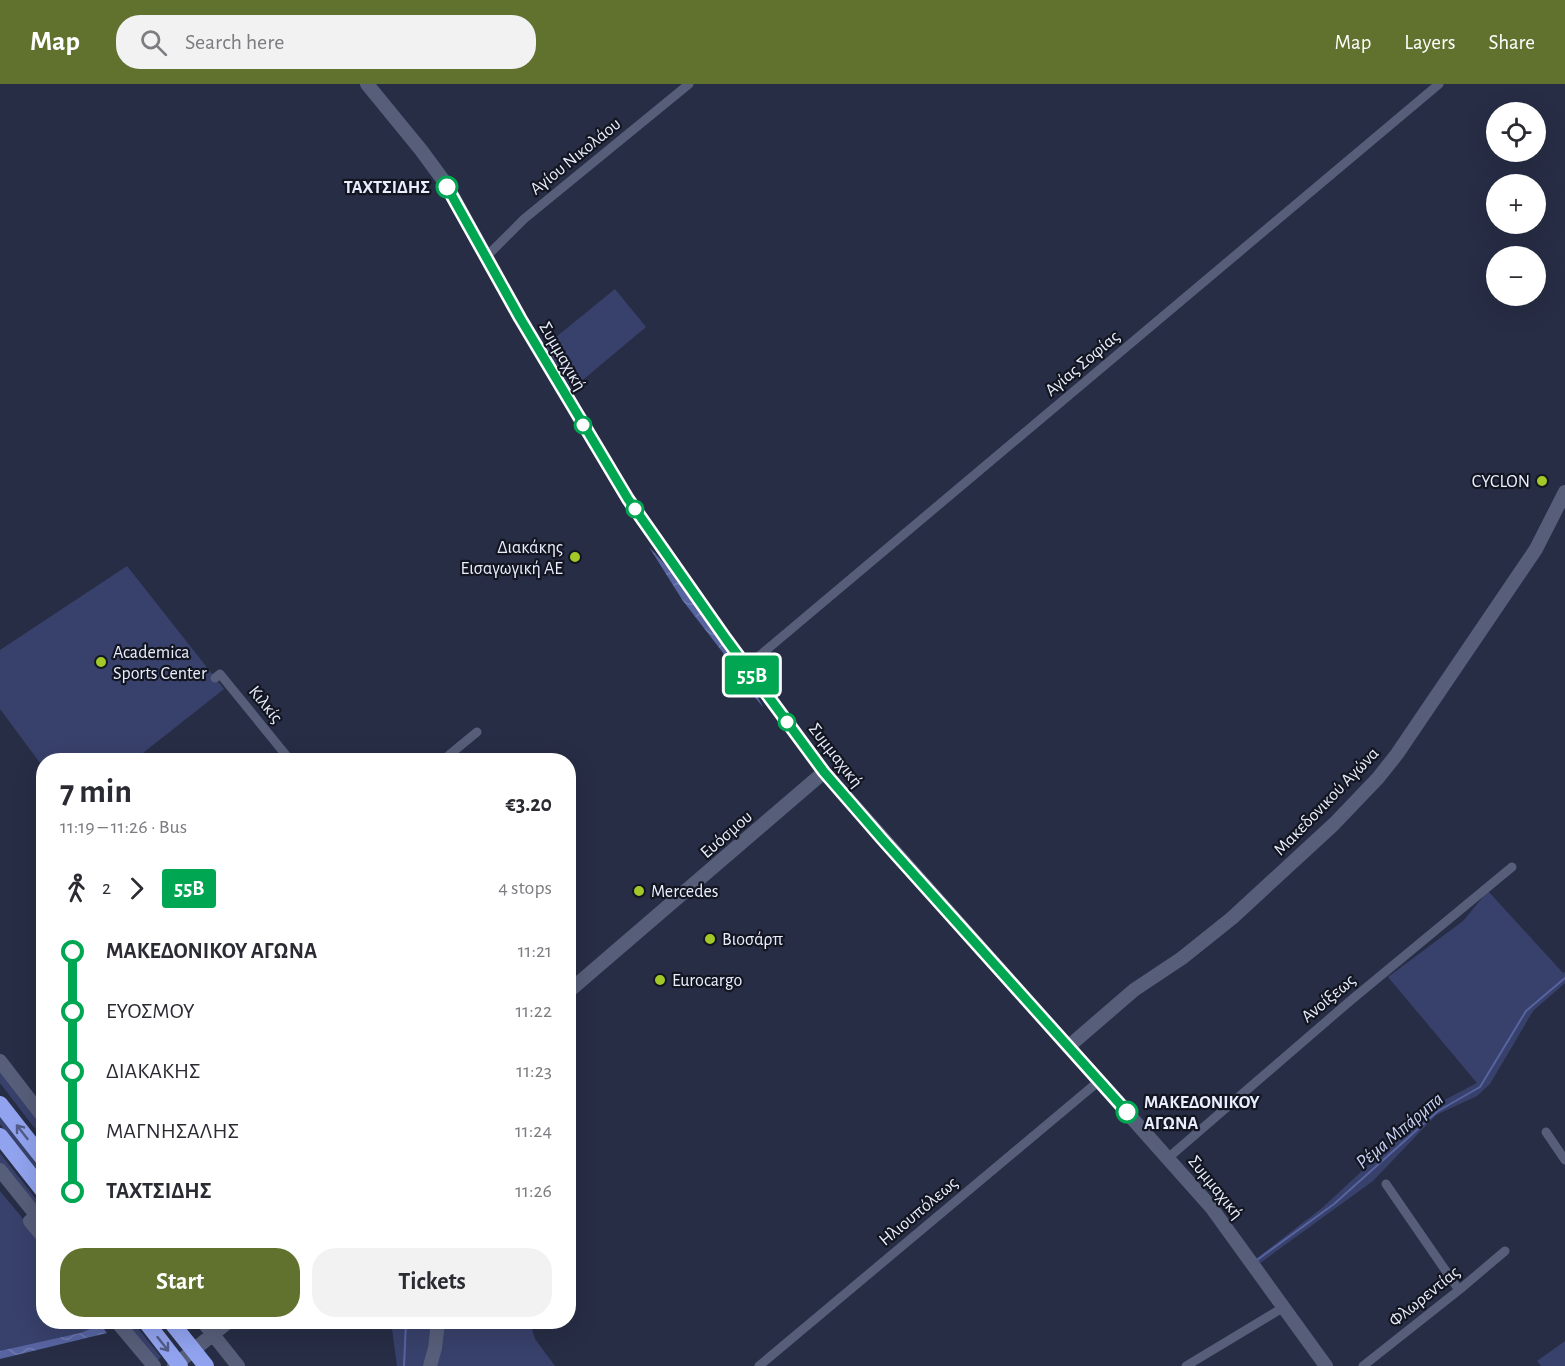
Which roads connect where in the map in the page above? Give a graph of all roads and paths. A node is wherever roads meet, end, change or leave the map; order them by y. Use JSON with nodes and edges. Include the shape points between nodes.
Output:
{"nodes":[{"id":1,"x":367,"y":84,"type":"edge"},
{"id":2,"x":688,"y":84,"type":"edge"},
{"id":3,"x":1439,"y":84,"type":"edge"},
{"id":4,"x":486,"y":257,"type":"junction"},
{"id":5,"x":1565,"y":492,"type":"edge"},
{"id":6,"x":746,"y":667,"type":"junction"},
{"id":7,"x":215,"y":678,"type":"dead end"},
{"id":8,"x":477,"y":732,"type":"dead end"},
{"id":9,"x":284,"y":753,"type":"edge"},
{"id":10,"x":452,"y":753,"type":"edge"},
{"id":11,"x":824,"y":772,"type":"junction"},
{"id":12,"x":1512,"y":867,"type":"dead end"},
{"id":13,"x":576,"y":985,"type":"edge"},
{"id":14,"x":1068,"y":1047,"type":"junction"},
{"id":15,"x":0,"y":1061,"type":"edge"},
{"id":16,"x":1099,"y":1081,"type":"junction"},
{"id":17,"x":0,"y":1104,"type":"edge"},
{"id":18,"x":36,"y":1108,"type":"edge"},
{"id":19,"x":1546,"y":1132,"type":"dead end"},
{"id":20,"x":0,"y":1136,"type":"edge"},
{"id":21,"x":36,"y":1150,"type":"edge"},
{"id":22,"x":1168,"y":1158,"type":"junction"},
{"id":23,"x":1565,"y":1160,"type":"edge"},
{"id":24,"x":1,"y":1176,"type":"edge"},
{"id":25,"x":36,"y":1182,"type":"edge"},
{"id":26,"x":1386,"y":1185,"type":"dead end"},
{"id":27,"x":36,"y":1216,"type":"edge"},
{"id":28,"x":36,"y":1226,"type":"edge"},
{"id":29,"x":1505,"y":1251,"type":"dead end"},
{"id":30,"x":1459,"y":1290,"type":"junction"},
{"id":31,"x":1284,"y":1307,"type":"junction"},
{"id":32,"x":123,"y":1329,"type":"edge"},
{"id":33,"x":151,"y":1329,"type":"edge"},
{"id":34,"x":177,"y":1329,"type":"edge"},
{"id":35,"x":209,"y":1329,"type":"edge"},
{"id":36,"x":219,"y":1329,"type":"edge"},
{"id":37,"x":437,"y":1329,"type":"edge"},
{"id":38,"x":154,"y":1366,"type":"edge"},
{"id":39,"x":174,"y":1366,"type":"edge"},
{"id":40,"x":180,"y":1366,"type":"edge"},
{"id":41,"x":206,"y":1366,"type":"edge"},
{"id":42,"x":238,"y":1366,"type":"edge"},
{"id":43,"x":430,"y":1366,"type":"edge"},
{"id":44,"x":759,"y":1366,"type":"edge"},
{"id":45,"x":1186,"y":1366,"type":"edge"},
{"id":46,"x":1326,"y":1366,"type":"edge"},
{"id":47,"x":1363,"y":1366,"type":"edge"}],
"edges":[{"from":1,"to":4,"type":"street","name":"Συμμαχική","via":[[431,163]]},
{"from":2,"to":4,"type":"street","name":"Αγίου Νικολάου","via":[[524,219]]},
{"from":3,"to":6,"type":"street","name":"Αγίας Σοφίας"},
{"from":4,"to":6,"type":"street","name":"Συμμαχική","via":[[628,499]]},
{"from":5,"to":14,"type":"street","name":"Μακεδονικού Αγώνα","via":[[1536,549],[1378,778],[1232,918],[1134,990]]},
{"from":6,"to":11,"type":"street","name":"Συμμαχική"},
{"from":7,"to":9,"type":"street","name":"Κιλκίς","via":[[220,674]]},
{"from":8,"to":10,"type":"street"},
{"from":11,"to":13,"type":"street","name":"Ευόσμου"},
{"from":11,"to":14,"type":"street","name":"Συμμαχική"},
{"from":12,"to":22,"type":"street","name":"Ανοίξεως"},
{"from":14,"to":16,"type":"street","name":"Συμμαχική"},
{"from":15,"to":18,"type":"street"},
{"from":16,"to":22,"type":"street","name":"Συμμαχική"},
{"from":16,"to":44,"type":"street","name":"Ηλιουπόλεως"},
{"from":21,"to":17,"type":"highway","one_way":true},
{"from":19,"to":23,"type":"street"},
{"from":20,"to":25,"type":"highway"},
{"from":22,"to":31,"type":"street","name":"Συμμαχική","via":[[1211,1208]]},
{"from":24,"to":27,"type":"street"},
{"from":24,"to":28,"type":"street"},
{"from":26,"to":30,"type":"street"},
{"from":29,"to":30,"type":"street","name":"Φλωρεντίας"},
{"from":30,"to":47,"type":"street","name":"Φλωρεντίας"},
{"from":31,"to":45,"type":"street"},
{"from":31,"to":46,"type":"street","name":"Συμμαχική"},
{"from":32,"to":38,"type":"street"},
{"from":33,"to":40,"type":"highway","one_way":true},
{"from":34,"to":41,"type":"highway"},
{"from":35,"to":42,"type":"street"},
{"from":36,"to":39,"type":"street"},
{"from":37,"to":43,"type":"street"}]}
